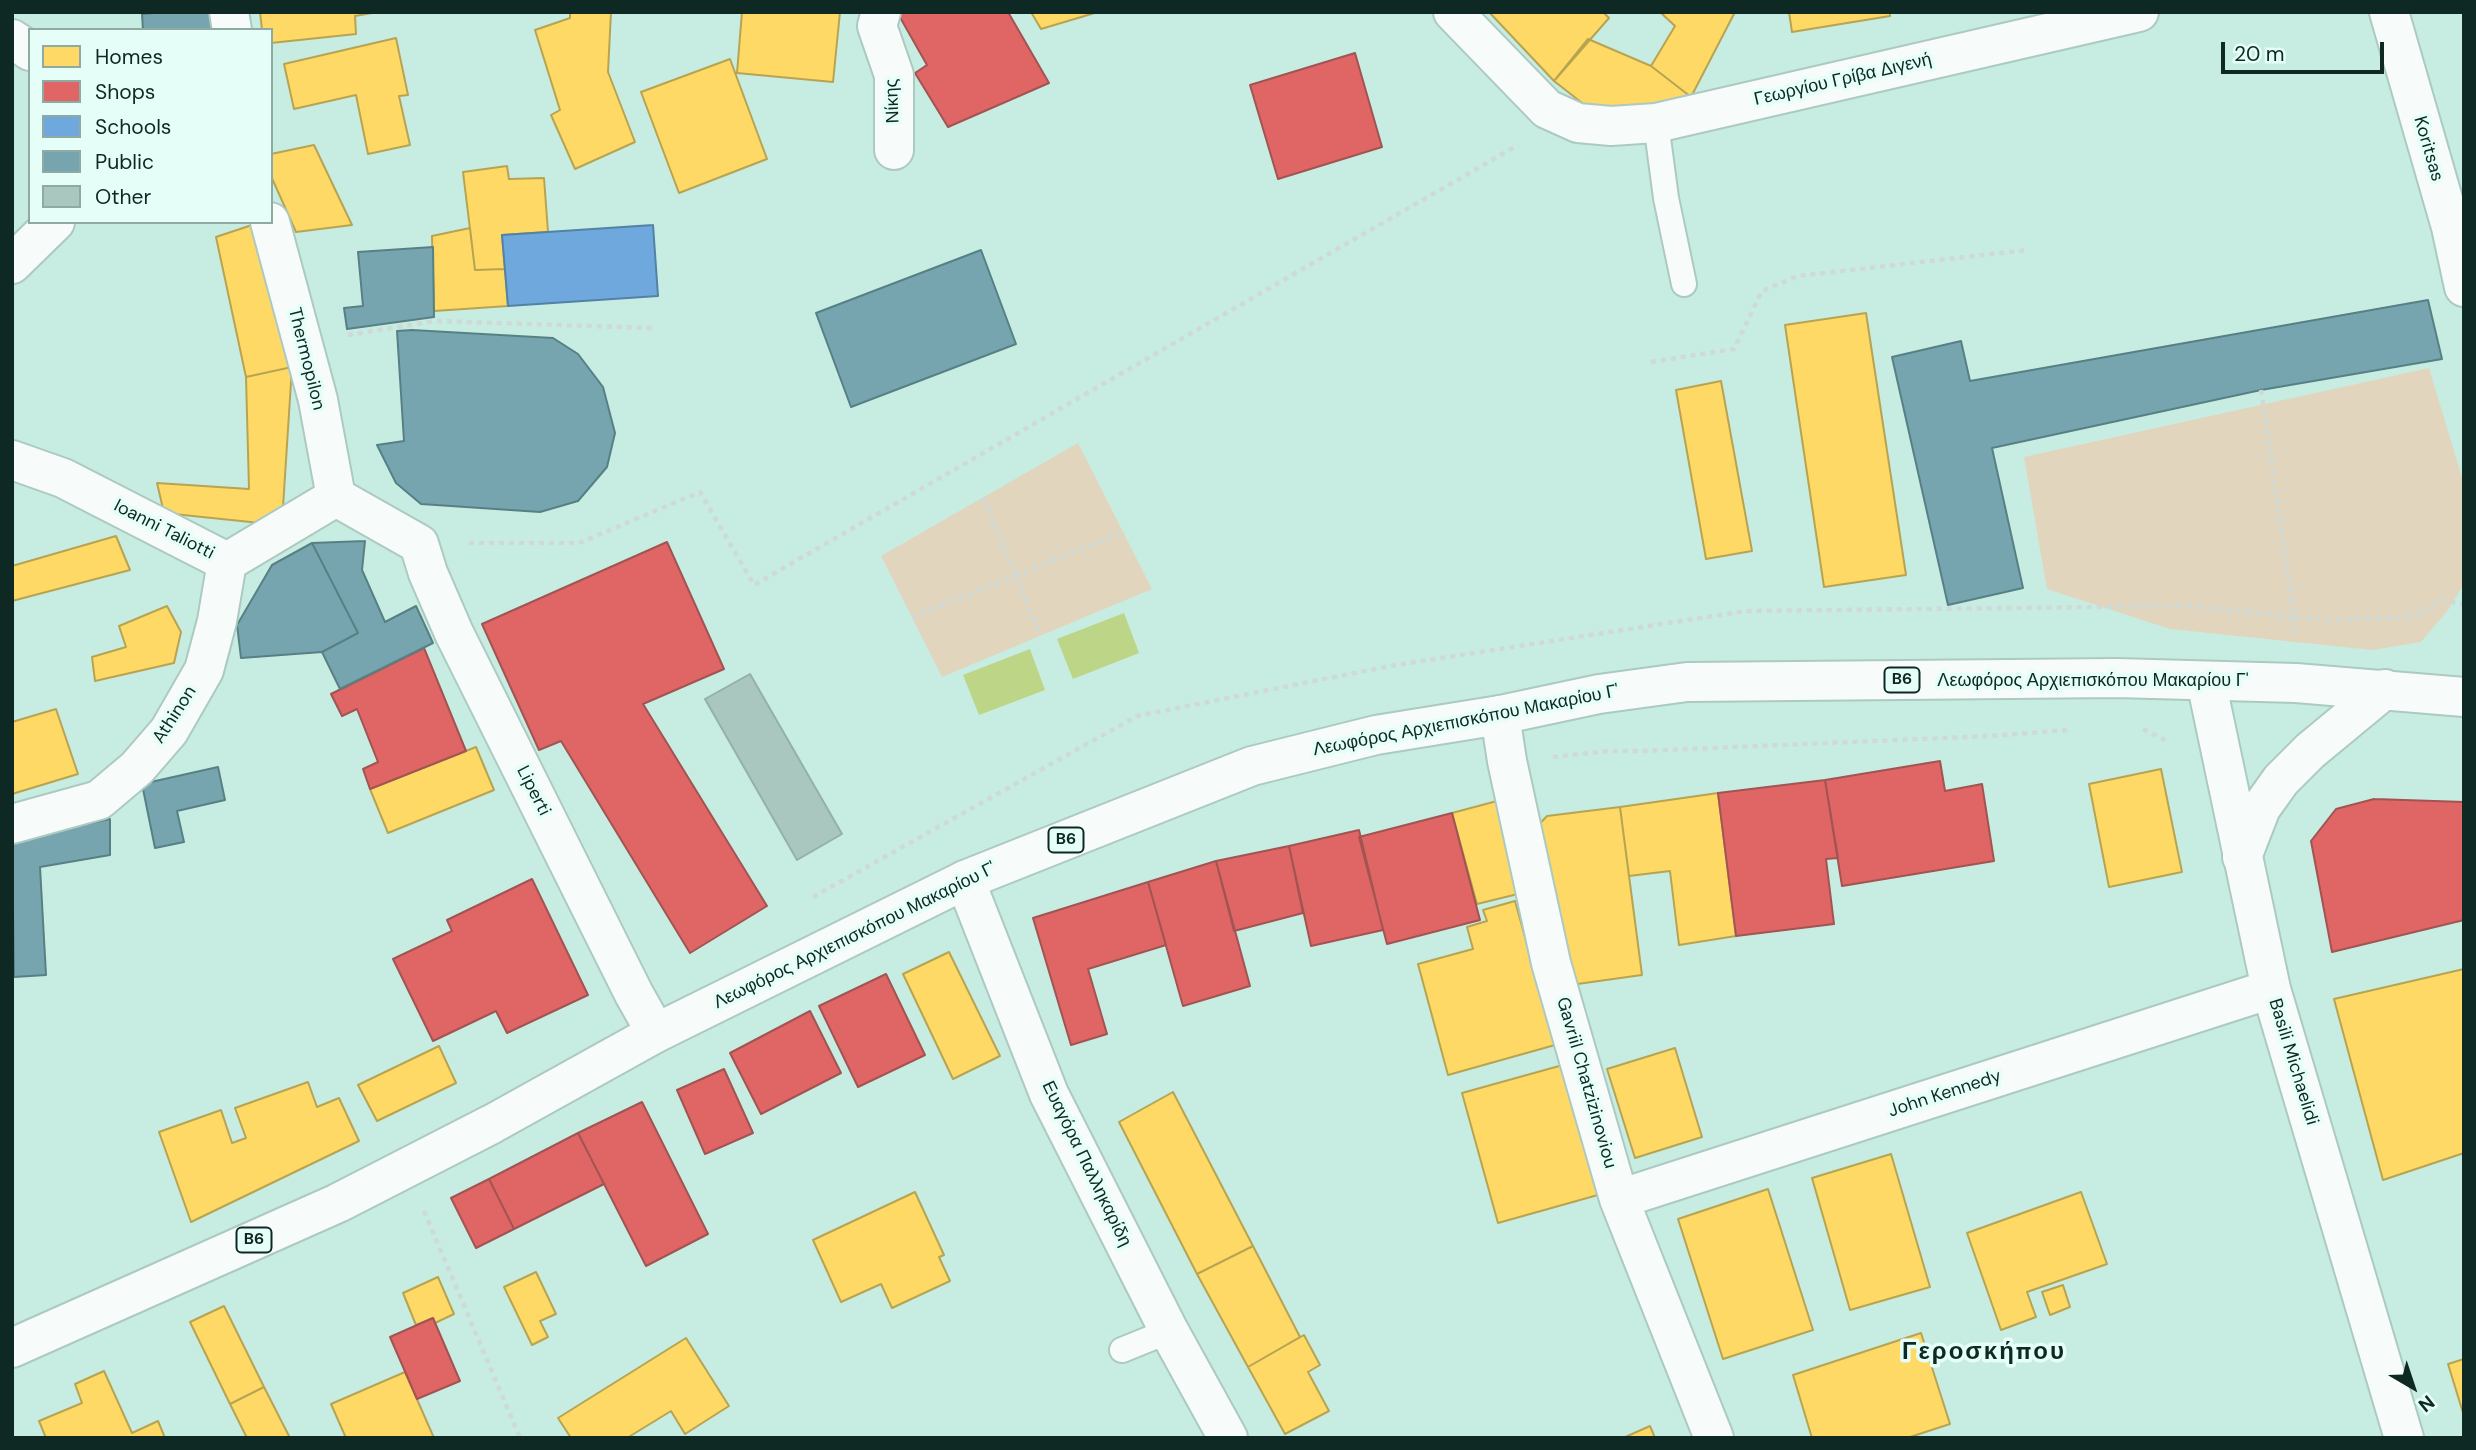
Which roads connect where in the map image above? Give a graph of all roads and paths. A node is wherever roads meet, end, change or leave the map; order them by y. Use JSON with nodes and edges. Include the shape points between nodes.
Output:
{"nodes":[{"id":1,"x":881,"y":12,"type":"edge"},
{"id":2,"x":1453,"y":12,"type":"edge"},
{"id":3,"x":2139,"y":12,"type":"edge"},
{"id":4,"x":2389,"y":12,"type":"edge"},
{"id":5,"x":12,"y":39,"type":"edge"},
{"id":6,"x":28,"y":50,"type":"edge"},
{"id":7,"x":1556,"y":113,"type":"junction"},
{"id":8,"x":1656,"y":122,"type":"junction"},
{"id":9,"x":894,"y":150,"type":"dead end"},
{"id":10,"x":53,"y":224,"type":"edge"},
{"id":11,"x":271,"y":224,"type":"edge"},
{"id":12,"x":2457,"y":227,"type":"edge"},
{"id":13,"x":2027,"y":250,"type":"dead end"},
{"id":14,"x":12,"y":264,"type":"edge"},
{"id":15,"x":1684,"y":284,"type":"dead end"},
{"id":16,"x":2464,"y":287,"type":"edge"},
{"id":17,"x":653,"y":328,"type":"dead end"},
{"id":18,"x":303,"y":343,"type":"junction"},
{"id":19,"x":1651,"y":362,"type":"dead end"},
{"id":20,"x":2261,"y":390,"type":"dead end"},
{"id":21,"x":12,"y":460,"type":"edge"},
{"id":22,"x":336,"y":497,"type":"junction"},
{"id":23,"x":984,"y":497,"type":"dead end"},
{"id":24,"x":1124,"y":532,"type":"dead end"},
{"id":25,"x":419,"y":544,"type":"junction"},
{"id":26,"x":227,"y":562,"type":"junction"},
{"id":27,"x":1015,"y":574,"type":"junction"},
{"id":28,"x":912,"y":617,"type":"dead end"},
{"id":29,"x":1041,"y":635,"type":"dead end"},
{"id":30,"x":2206,"y":681,"type":"junction"},
{"id":31,"x":2296,"y":683,"type":"junction"},
{"id":32,"x":2385,"y":689,"type":"junction"},
{"id":33,"x":2461,"y":691,"type":"edge"},
{"id":34,"x":1500,"y":715,"type":"junction"},
{"id":35,"x":2070,"y":730,"type":"dead end"},
{"id":36,"x":1507,"y":761,"type":"junction"},
{"id":37,"x":12,"y":824,"type":"edge"},
{"id":38,"x":2242,"y":857,"type":"junction"},
{"id":39,"x":965,"y":880,"type":"junction"},
{"id":40,"x":2271,"y":989,"type":"junction"},
{"id":41,"x":656,"y":1033,"type":"junction"},
{"id":42,"x":406,"y":1168,"type":"junction"},
{"id":43,"x":1619,"y":1199,"type":"junction"},
{"id":44,"x":1169,"y":1331,"type":"junction"},
{"id":45,"x":12,"y":1348,"type":"edge"},
{"id":46,"x":1122,"y":1350,"type":"dead end"},
{"id":47,"x":520,"y":1438,"type":"edge"},
{"id":48,"x":1228,"y":1438,"type":"edge"},
{"id":49,"x":1714,"y":1438,"type":"edge"},
{"id":50,"x":2404,"y":1438,"type":"edge"}],
"edges":[{"from":1,"to":9,"type":"street","name":"Νίκης","via":[[877,26],[894,75]]},
{"from":2,"to":7,"type":"street"},
{"from":3,"to":8,"type":"street","name":"Γεωργίου Γρίβα Διγενή"},
{"from":4,"to":12,"type":"street","name":"Koritsas"},
{"from":5,"to":6,"type":"street"},
{"from":7,"to":8,"type":"street","name":"Γεωργίου Γρίβα Διγενή","via":[[1578,123],[1611,126]]},
{"from":7,"to":25,"type":"path","via":[[754,584],[701,492],[579,543]]},
{"from":8,"to":15,"type":"lane"},
{"from":10,"to":14,"type":"street"},
{"from":11,"to":18,"type":"street","name":"Thermopilon"},
{"from":12,"to":16,"type":"street","name":"Koritsas"},
{"from":13,"to":19,"type":"path","via":[[1798,276],[1762,291],[1734,349]]},
{"from":17,"to":18,"type":"path","via":[[436,321]]},
{"from":18,"to":22,"type":"street","name":"Thermopilon"},
{"from":20,"to":31,"type":"path","via":[[2294,616]]},
{"from":21,"to":26,"type":"street","name":"Ioanni Taliotti","via":[[63,478]]},
{"from":22,"to":25,"type":"street"},
{"from":22,"to":26,"type":"street","name":"Ioanni Taliotti"},
{"from":23,"to":27,"type":"path"},
{"from":24,"to":27,"type":"path"},
{"from":25,"to":41,"type":"street","name":"Liperti","via":[[454,633]]},
{"from":26,"to":37,"type":"street","name":"Athinon","via":[[204,670],[169,731],[99,800]]},
{"from":27,"to":28,"type":"path"},
{"from":27,"to":29,"type":"path"},
{"from":30,"to":31,"type":"street","name":"Λεωφόρος Αρχιεπισκόπου Μακαρίου Γ'","number":"B6"},
{"from":30,"to":34,"type":"street","name":"Λεωφόρος Αρχιεπισκόπου Μακαρίου Γ'","number":"B6","via":[[1688,682],[1599,694]]},
{"from":30,"to":38,"type":"street","name":"Basili Michaelidi"},
{"from":31,"to":32,"type":"street","name":"Λεωφόρος Αρχιεπισκόπου Μακαρίου Γ'","number":"B6"},
{"from":32,"to":33,"type":"street","name":"Λεωφόρος Αρχιεπισκόπου Μακαρίου Γ'","number":"B6"},
{"from":32,"to":38,"type":"street","via":[[2281,780],[2261,808]]},
{"from":34,"to":36,"type":"street","name":"Gavriil Chatzizinoviou"},
{"from":34,"to":39,"type":"street","name":"Λεωφόρος Αρχιεπισκόπου Μακαρίου Γ'","number":"B6","via":[[1376,735],[1252,766]]},
{"from":35,"to":36,"type":"path","via":[[1608,751]]},
{"from":36,"to":43,"type":"street","name":"Gavriil Chatzizinoviou","via":[[1551,963]]},
{"from":38,"to":40,"type":"street","name":"Basili Michaelidi"},
{"from":39,"to":41,"type":"street","name":"Λεωφόρος Αρχιεπισκόπου Μακαρίου Γ'","number":"B6"},
{"from":39,"to":44,"type":"street","name":"Ευαγόρα Παλληκαρίδη","via":[[1049,1094]]},
{"from":40,"to":43,"type":"street","name":"John Kennedy"},
{"from":40,"to":50,"type":"street","name":"Basili Michaelidi"},
{"from":41,"to":42,"type":"street","name":"Λεωφόρος Αρχιεπισκόπου Μακαρίου Γ'","number":"B6"},
{"from":42,"to":45,"type":"street","name":"Λεωφόρος Αρχιεπισκόπου Μακαρίου Γ'","number":"B6","via":[[338,1203]]},
{"from":42,"to":47,"type":"path"},
{"from":43,"to":49,"type":"street","name":"Gavriil Chatzizinoviou"},
{"from":44,"to":46,"type":"lane"},
{"from":44,"to":48,"type":"street","name":"Ευαγόρα Παλληκαρίδη"}]}
